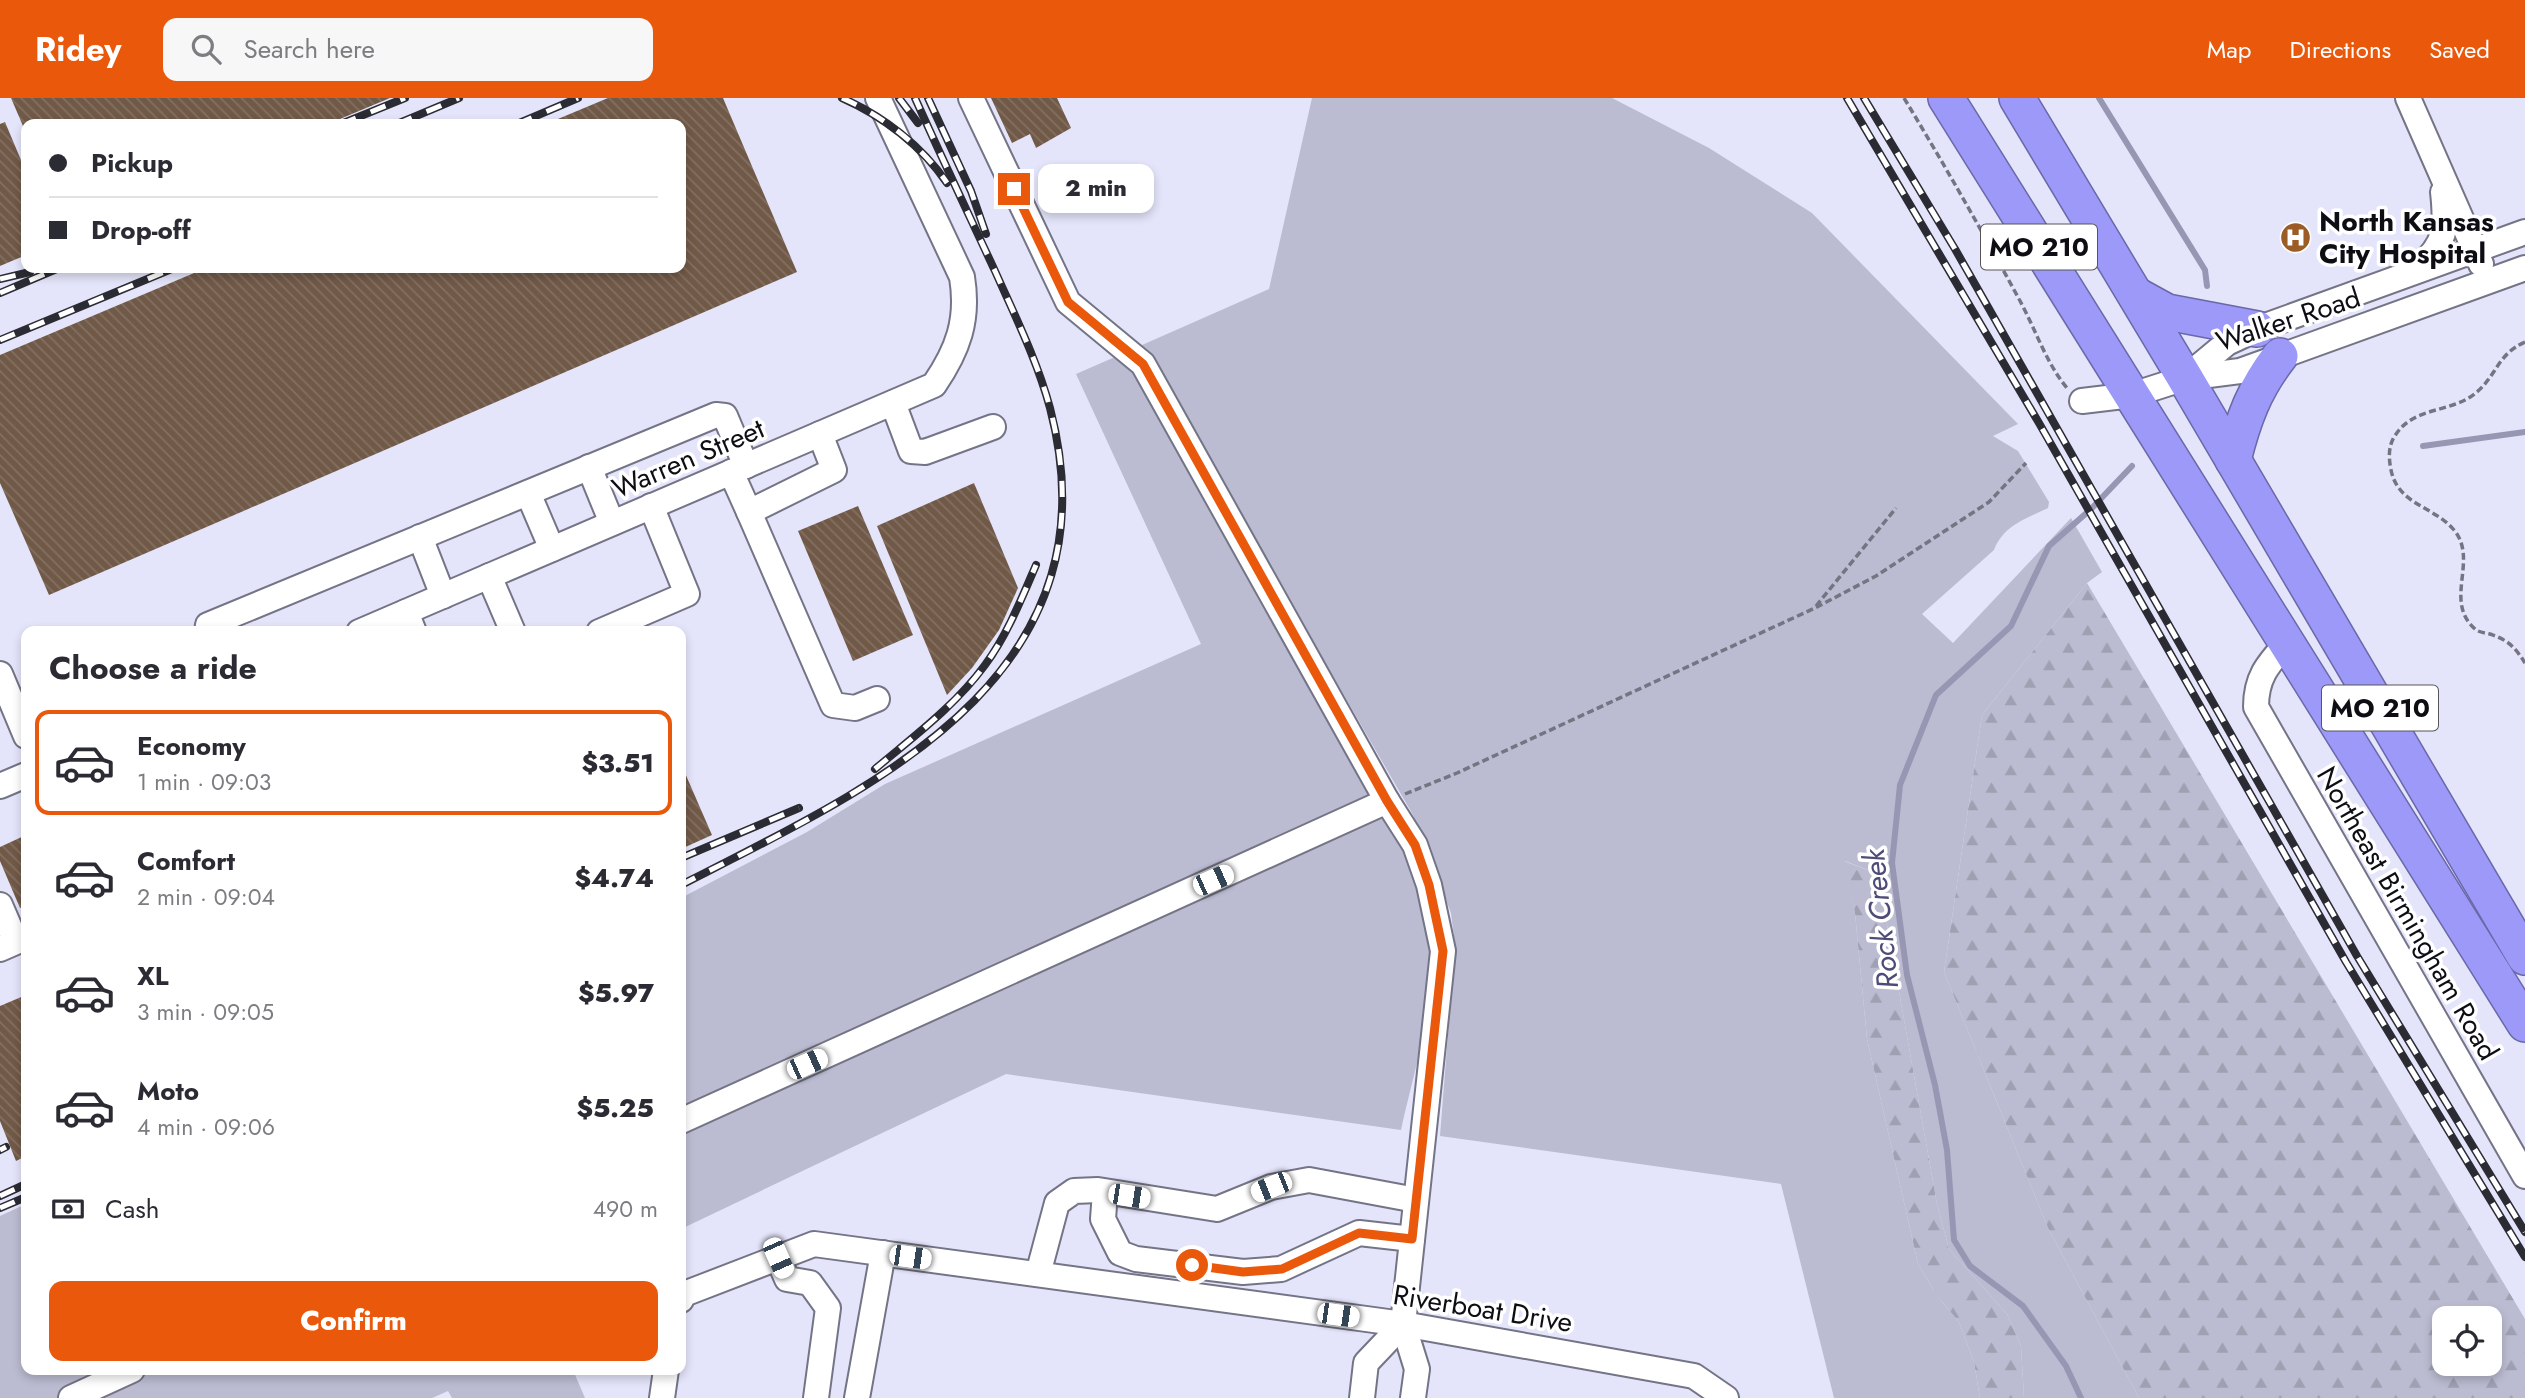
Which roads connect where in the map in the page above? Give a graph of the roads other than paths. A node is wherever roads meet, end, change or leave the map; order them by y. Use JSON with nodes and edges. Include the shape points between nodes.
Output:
{"nodes":[{"id":1,"x":878,"y":98,"type":"edge"},
{"id":2,"x":971,"y":98,"type":"edge"},
{"id":3,"x":1946,"y":98,"type":"edge"},
{"id":4,"x":2017,"y":98,"type":"edge"},
{"id":5,"x":2408,"y":98,"type":"edge"},
{"id":6,"x":2441,"y":174,"type":"junction"},
{"id":7,"x":2525,"y":232,"type":"edge"},
{"id":8,"x":2475,"y":250,"type":"junction"},
{"id":9,"x":2525,"y":268,"type":"edge"},
{"id":10,"x":2413,"y":273,"type":"junction"},
{"id":11,"x":2488,"y":282,"type":"junction"},
{"id":12,"x":2136,"y":295,"type":"junction"},
{"id":13,"x":2257,"y":329,"type":"junction"},
{"id":14,"x":2280,"y":356,"type":"junction"},
{"id":15,"x":2185,"y":378,"type":"junction"},
{"id":16,"x":2132,"y":395,"type":"junction"},
{"id":17,"x":2082,"y":401,"type":"road end"},
{"id":18,"x":893,"y":403,"type":"junction"},
{"id":19,"x":993,"y":427,"type":"dead end"},
{"id":20,"x":820,"y":434,"type":"junction"},
{"id":21,"x":2233,"y":460,"type":"junction"},
{"id":22,"x":589,"y":467,"type":"junction"},
{"id":23,"x":738,"y":469,"type":"junction"},
{"id":24,"x":528,"y":493,"type":"junction"},
{"id":25,"x":651,"y":506,"type":"junction"},
{"id":26,"x":748,"y":512,"type":"junction"},
{"id":27,"x":612,"y":523,"type":"junction"},
{"id":28,"x":420,"y":537,"type":"junction"},
{"id":29,"x":552,"y":549,"type":"junction"},
{"id":30,"x":489,"y":576,"type":"junction"},
{"id":31,"x":443,"y":596,"type":"junction"},
{"id":32,"x":410,"y":622,"type":"edge"},
{"id":33,"x":208,"y":626,"type":"edge"},
{"id":34,"x":390,"y":626,"type":"edge"},
{"id":35,"x":510,"y":626,"type":"edge"},
{"id":36,"x":613,"y":626,"type":"edge"},
{"id":37,"x":2286,"y":644,"type":"junction"},
{"id":38,"x":0,"y":674,"type":"edge"},
{"id":39,"x":877,"y":699,"type":"dead end"},
{"id":40,"x":21,"y":724,"type":"edge"},
{"id":41,"x":21,"y":777,"type":"edge"},
{"id":42,"x":0,"y":786,"type":"edge"},
{"id":43,"x":1387,"y":801,"type":"junction"},
{"id":44,"x":0,"y":905,"type":"edge"},
{"id":45,"x":14,"y":943,"type":"edge"},
{"id":46,"x":2525,"y":957,"type":"edge"},
{"id":47,"x":2525,"y":1024,"type":"edge"},
{"id":48,"x":686,"y":1119,"type":"edge"},
{"id":49,"x":2525,"y":1176,"type":"edge"},
{"id":50,"x":1105,"y":1192,"type":"junction"},
{"id":51,"x":1416,"y":1200,"type":"junction"},
{"id":52,"x":1412,"y":1239,"type":"junction"},
{"id":53,"x":883,"y":1253,"type":"junction"},
{"id":54,"x":778,"y":1258,"type":"junction"},
{"id":55,"x":1038,"y":1274,"type":"junction"},
{"id":56,"x":686,"y":1293,"type":"edge"},
{"id":57,"x":1403,"y":1324,"type":"junction"},
{"id":58,"x":121,"y":1375,"type":"edge"},
{"id":59,"x":665,"y":1375,"type":"edge"},
{"id":60,"x":71,"y":1398,"type":"edge"},
{"id":61,"x":662,"y":1398,"type":"edge"},
{"id":62,"x":816,"y":1398,"type":"edge"},
{"id":63,"x":857,"y":1398,"type":"edge"},
{"id":64,"x":1362,"y":1398,"type":"edge"},
{"id":65,"x":1413,"y":1398,"type":"edge"},
{"id":66,"x":1726,"y":1398,"type":"edge"}],
"edges":[{"from":1,"to":18,"type":"street","name":"Warren Street","via":[[962,277],[966,299],[964,322],[949,362],[934,385]]},
{"from":2,"to":43,"type":"street","via":[[1068,302],[1143,364]]},
{"from":3,"to":16,"type":"highway","number":"MO 210"},
{"from":4,"to":12,"type":"highway","number":"MO 210"},
{"from":5,"to":6,"type":"street"},
{"from":6,"to":8,"type":"street"},
{"from":6,"to":10,"type":"street","via":[[2446,219],[2440,246]]},
{"from":7,"to":8,"type":"street","name":"Walker Road"},
{"from":8,"to":10,"type":"street","name":"Walker Road"},
{"from":8,"to":11,"type":"street"},
{"from":9,"to":11,"type":"street","name":"Walker Road"},
{"from":10,"to":13,"type":"street","name":"Walker Road"},
{"from":11,"to":14,"type":"street","name":"Walker Road"},
{"from":12,"to":13,"type":"highway","via":[[2167,312]]},
{"from":12,"to":15,"type":"highway","number":"MO 210"},
{"from":13,"to":15,"type":"street","name":"Walker Road","via":[[2227,343]]},
{"from":14,"to":15,"type":"street","name":"Walker Road","via":[[2240,370]]},
{"from":14,"to":21,"type":"highway","via":[[2259,383],[2243,418]]},
{"from":15,"to":16,"type":"street","name":"Walker Road"},
{"from":15,"to":21,"type":"highway","number":"MO 210"},
{"from":16,"to":17,"type":"street","name":"Walker Road"},
{"from":16,"to":37,"type":"highway","number":"MO 210"},
{"from":18,"to":19,"type":"street","via":[[911,452],[925,452]]},
{"from":18,"to":20,"type":"street","name":"Warren Street"},
{"from":20,"to":23,"type":"street","name":"Warren Street"},
{"from":20,"to":26,"type":"street","via":[[834,470]]},
{"from":21,"to":46,"type":"highway","number":"MO 210"},
{"from":22,"to":23,"type":"street","via":[[716,415],[725,416]]},
{"from":22,"to":24,"type":"street"},
{"from":22,"to":27,"type":"street"},
{"from":23,"to":25,"type":"street","name":"Warren Street"},
{"from":23,"to":26,"type":"street"},
{"from":24,"to":28,"type":"street"},
{"from":24,"to":29,"type":"street"},
{"from":25,"to":27,"type":"street","name":"Warren Street"},
{"from":25,"to":36,"type":"street","via":[[687,594]]},
{"from":26,"to":39,"type":"street","via":[[833,705],[855,708]]},
{"from":27,"to":29,"type":"street","name":"Warren Street"},
{"from":28,"to":31,"type":"street"},
{"from":28,"to":33,"type":"street"},
{"from":29,"to":30,"type":"street","name":"Warren Street"},
{"from":30,"to":31,"type":"street","name":"Warren Street"},
{"from":30,"to":35,"type":"street"},
{"from":31,"to":32,"type":"street","name":"Warren Street"},
{"from":32,"to":34,"type":"street","name":"Warren Street"},
{"from":37,"to":47,"type":"highway","number":"MO 210"},
{"from":37,"to":49,"type":"street","name":"Northeast Birmingham Road","via":[[2256,686],[2256,707]]},
{"from":38,"to":40,"type":"street"},
{"from":41,"to":42,"type":"street"},
{"from":43,"to":48,"type":"street"},
{"from":43,"to":51,"type":"street","via":[[1415,845],[1443,951]]},
{"from":44,"to":45,"type":"street"},
{"from":50,"to":51,"type":"street","via":[[1217,1209],[1271,1187],[1308,1180]]},
{"from":50,"to":52,"type":"street","via":[[1103,1219],[1121,1253],[1136,1259],[1243,1272],[1282,1269],[1359,1233]]},
{"from":50,"to":55,"type":"street","via":[[1074,1191],[1057,1203]]},
{"from":51,"to":52,"type":"street"},
{"from":52,"to":57,"type":"street"},
{"from":53,"to":54,"type":"street","name":"Riverboat Drive","via":[[814,1244]]},
{"from":53,"to":55,"type":"street","name":"Riverboat Drive"},
{"from":53,"to":63,"type":"street"},
{"from":54,"to":56,"type":"street","name":"Riverboat Drive"},
{"from":54,"to":62,"type":"street","via":[[787,1279],[810,1283],[828,1308]]},
{"from":55,"to":57,"type":"street","name":"Riverboat Drive"},
{"from":57,"to":64,"type":"street","via":[[1366,1363]]},
{"from":57,"to":65,"type":"street","via":[[1417,1369]]},
{"from":57,"to":66,"type":"street","name":"Riverboat Drive","via":[[1694,1376]]},
{"from":58,"to":60,"type":"street"},
{"from":59,"to":61,"type":"street"}]}
